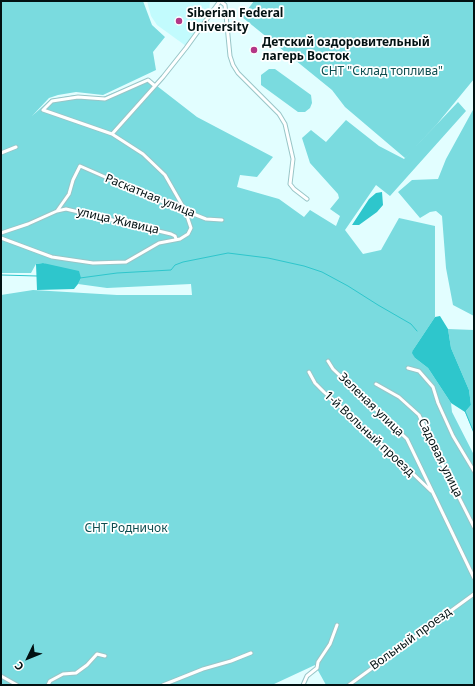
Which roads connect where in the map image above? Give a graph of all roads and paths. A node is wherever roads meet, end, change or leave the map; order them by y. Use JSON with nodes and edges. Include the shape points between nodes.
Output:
{"nodes":[{"id":1,"x":220,"y":1,"type":"edge"},
{"id":2,"x":155,"y":86,"type":"junction"},
{"id":3,"x":112,"y":134,"type":"junction"},
{"id":4,"x":16,"y":147,"type":"dead end"},
{"id":5,"x":1,"y":153,"type":"edge"},
{"id":6,"x":307,"y":199,"type":"dead end"},
{"id":7,"x":185,"y":210,"type":"junction"},
{"id":8,"x":58,"y":211,"type":"junction"},
{"id":9,"x":222,"y":220,"type":"dead end"},
{"id":10,"x":1,"y":233,"type":"edge"},
{"id":11,"x":1,"y":238,"type":"edge"},
{"id":12,"x":176,"y":239,"type":"junction"},
{"id":13,"x":328,"y":361,"type":"dead end"},
{"id":14,"x":408,"y":368,"type":"dead end"},
{"id":15,"x":309,"y":372,"type":"dead end"},
{"id":16,"x":376,"y":384,"type":"dead end"},
{"id":17,"x":474,"y":471,"type":"edge"},
{"id":18,"x":433,"y":493,"type":"junction"},
{"id":19,"x":474,"y":527,"type":"edge"},
{"id":20,"x":474,"y":578,"type":"edge"},
{"id":21,"x":474,"y":594,"type":"edge"},
{"id":22,"x":337,"y":624,"type":"dead end"},
{"id":23,"x":251,"y":653,"type":"dead end"},
{"id":24,"x":105,"y":656,"type":"dead end"},
{"id":25,"x":1,"y":676,"type":"edge"},
{"id":26,"x":16,"y":685,"type":"edge"},
{"id":27,"x":48,"y":685,"type":"edge"},
{"id":28,"x":163,"y":685,"type":"edge"},
{"id":29,"x":303,"y":685,"type":"edge"},
{"id":30,"x":349,"y":685,"type":"edge"}],
"edges":[{"from":1,"to":2,"type":"street"},
{"from":1,"to":6,"type":"street","via":[[225,5],[233,65],[279,114],[285,124],[293,159],[290,184]]},
{"from":2,"to":3,"type":"street"},
{"from":2,"to":3,"type":"street","via":[[148,80],[105,99],[78,97],[52,101],[43,110]]},
{"from":3,"to":7,"type":"street","via":[[143,154],[165,175]]},
{"from":4,"to":5,"type":"street"},
{"from":7,"to":8,"type":"street","name":"Раскатная улица","via":[[80,166],[72,180],[69,194]]},
{"from":7,"to":9,"type":"street","name":"Раскатная улица","via":[[206,219]]},
{"from":7,"to":12,"type":"street","via":[[191,228],[188,234]]},
{"from":8,"to":10,"type":"street"},
{"from":8,"to":12,"type":"street","name":"улица Живица","via":[[66,209],[171,234]]},
{"from":11,"to":12,"type":"street","via":[[52,257],[94,263],[126,262],[159,243]]},
{"from":13,"to":18,"type":"street","name":"Зеленая улица","via":[[333,369],[406,439]]},
{"from":14,"to":17,"type":"street","via":[[419,371],[432,387],[453,436]]},
{"from":15,"to":18,"type":"street","name":"1-й Вольный проезд","via":[[315,383],[372,439],[383,445]]},
{"from":16,"to":19,"type":"street","name":"Садовая улица","via":[[399,397],[419,415]]},
{"from":18,"to":20,"type":"street","name":"Зеленая улица"},
{"from":21,"to":30,"type":"street","name":"Вольный проезд"},
{"from":22,"to":29,"type":"street","via":[[317,668],[307,676]]},
{"from":23,"to":28,"type":"street"},
{"from":24,"to":27,"type":"street","via":[[97,654],[76,673],[63,674],[50,681]]},
{"from":25,"to":26,"type":"street"}]}
